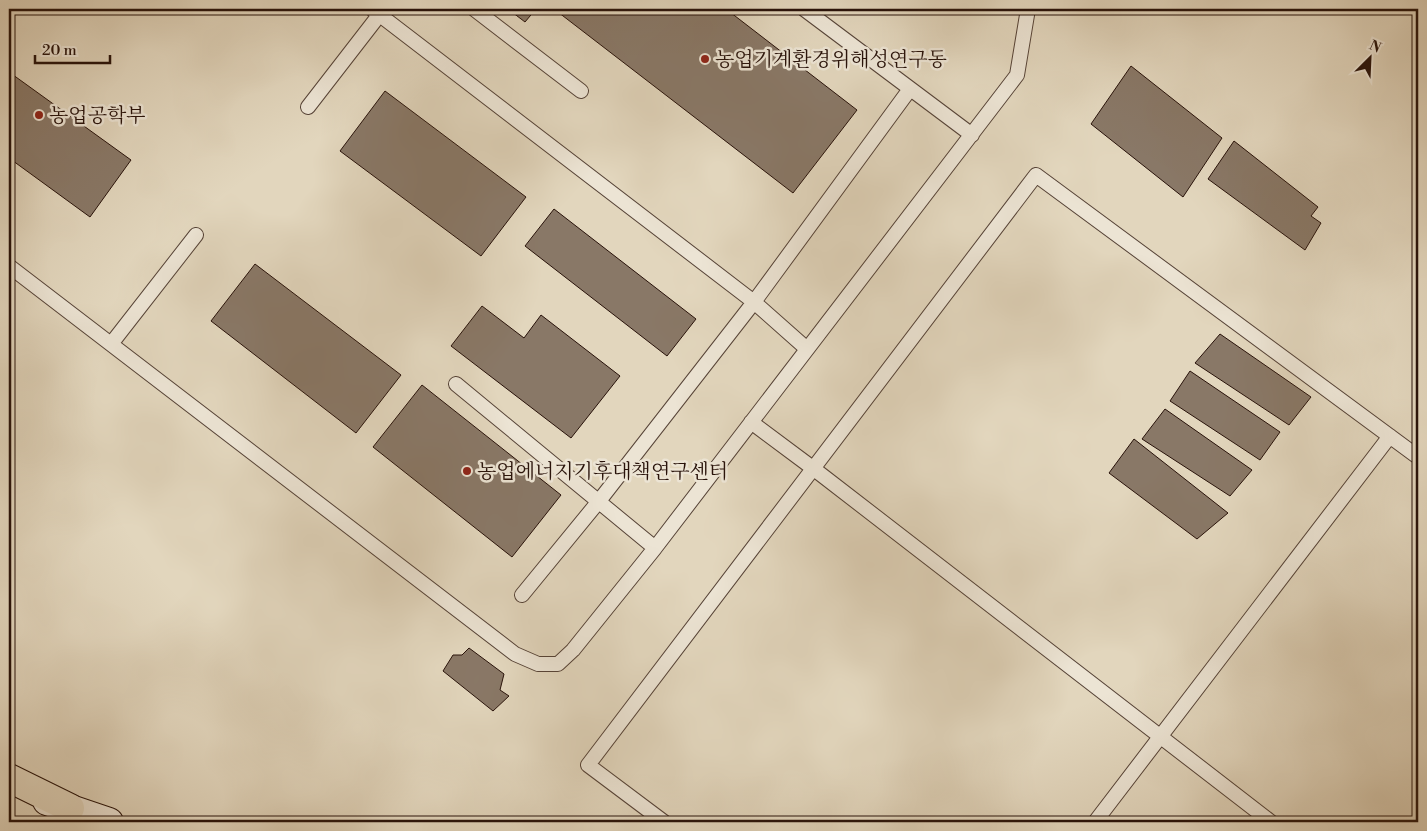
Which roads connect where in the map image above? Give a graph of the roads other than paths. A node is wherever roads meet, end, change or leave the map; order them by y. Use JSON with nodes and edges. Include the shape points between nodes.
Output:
{"nodes":[{"id":1,"x":474,"y":9,"type":"edge"},
{"id":2,"x":804,"y":9,"type":"edge"},
{"id":3,"x":1028,"y":9,"type":"edge"},
{"id":4,"x":376,"y":12,"type":"edge"},
{"id":5,"x":910,"y":88,"type":"junction"},
{"id":6,"x":582,"y":92,"type":"dead end"},
{"id":7,"x":308,"y":107,"type":"dead end"},
{"id":8,"x":972,"y":135,"type":"junction"},
{"id":9,"x":196,"y":236,"type":"dead end"},
{"id":10,"x":9,"y":266,"type":"edge"},
{"id":11,"x":754,"y":302,"type":"junction"},
{"id":12,"x":111,"y":344,"type":"junction"},
{"id":13,"x":807,"y":349,"type":"junction"},
{"id":14,"x":456,"y":384,"type":"dead end"},
{"id":15,"x":751,"y":422,"type":"junction"},
{"id":16,"x":1390,"y":436,"type":"junction"},
{"id":17,"x":1418,"y":457,"type":"edge"},
{"id":18,"x":814,"y":469,"type":"junction"},
{"id":19,"x":599,"y":501,"type":"junction"},
{"id":20,"x":655,"y":548,"type":"junction"},
{"id":21,"x":522,"y":595,"type":"dead end"},
{"id":22,"x":1160,"y":737,"type":"junction"},
{"id":23,"x":9,"y":778,"type":"edge"},
{"id":24,"x":9,"y":789,"type":"edge"},
{"id":25,"x":70,"y":808,"type":"junction"},
{"id":26,"x":110,"y":822,"type":"edge"},
{"id":27,"x":664,"y":822,"type":"edge"},
{"id":28,"x":1095,"y":822,"type":"edge"},
{"id":29,"x":1271,"y":822,"type":"edge"}],
"edges":[{"from":1,"to":6,"type":"lane"},
{"from":2,"to":5,"type":"lane"},
{"from":3,"to":8,"type":"lane","via":[[1017,75]]},
{"from":4,"to":7,"type":"lane"},
{"from":4,"to":11,"type":"lane"},
{"from":5,"to":8,"type":"lane"},
{"from":5,"to":11,"type":"lane"},
{"from":8,"to":13,"type":"lane"},
{"from":9,"to":12,"type":"lane"},
{"from":10,"to":12,"type":"lane"},
{"from":11,"to":13,"type":"lane"},
{"from":11,"to":19,"type":"lane"},
{"from":12,"to":20,"type":"lane","via":[[516,654],[538,664],[558,664],[573,650]]},
{"from":13,"to":15,"type":"lane"},
{"from":14,"to":19,"type":"lane"},
{"from":15,"to":18,"type":"lane"},
{"from":15,"to":20,"type":"lane"},
{"from":16,"to":17,"type":"lane"},
{"from":16,"to":18,"type":"lane","via":[[1036,175]]},
{"from":16,"to":22,"type":"lane"},
{"from":18,"to":22,"type":"lane"},
{"from":18,"to":27,"type":"lane","via":[[588,765]]},
{"from":19,"to":20,"type":"lane"},
{"from":19,"to":21,"type":"lane"},
{"from":22,"to":28,"type":"lane"},
{"from":22,"to":29,"type":"lane"},
{"from":23,"to":25,"type":"highway"},
{"from":24,"to":25,"type":"main road"},
{"from":25,"to":26,"type":"main road"}]}
